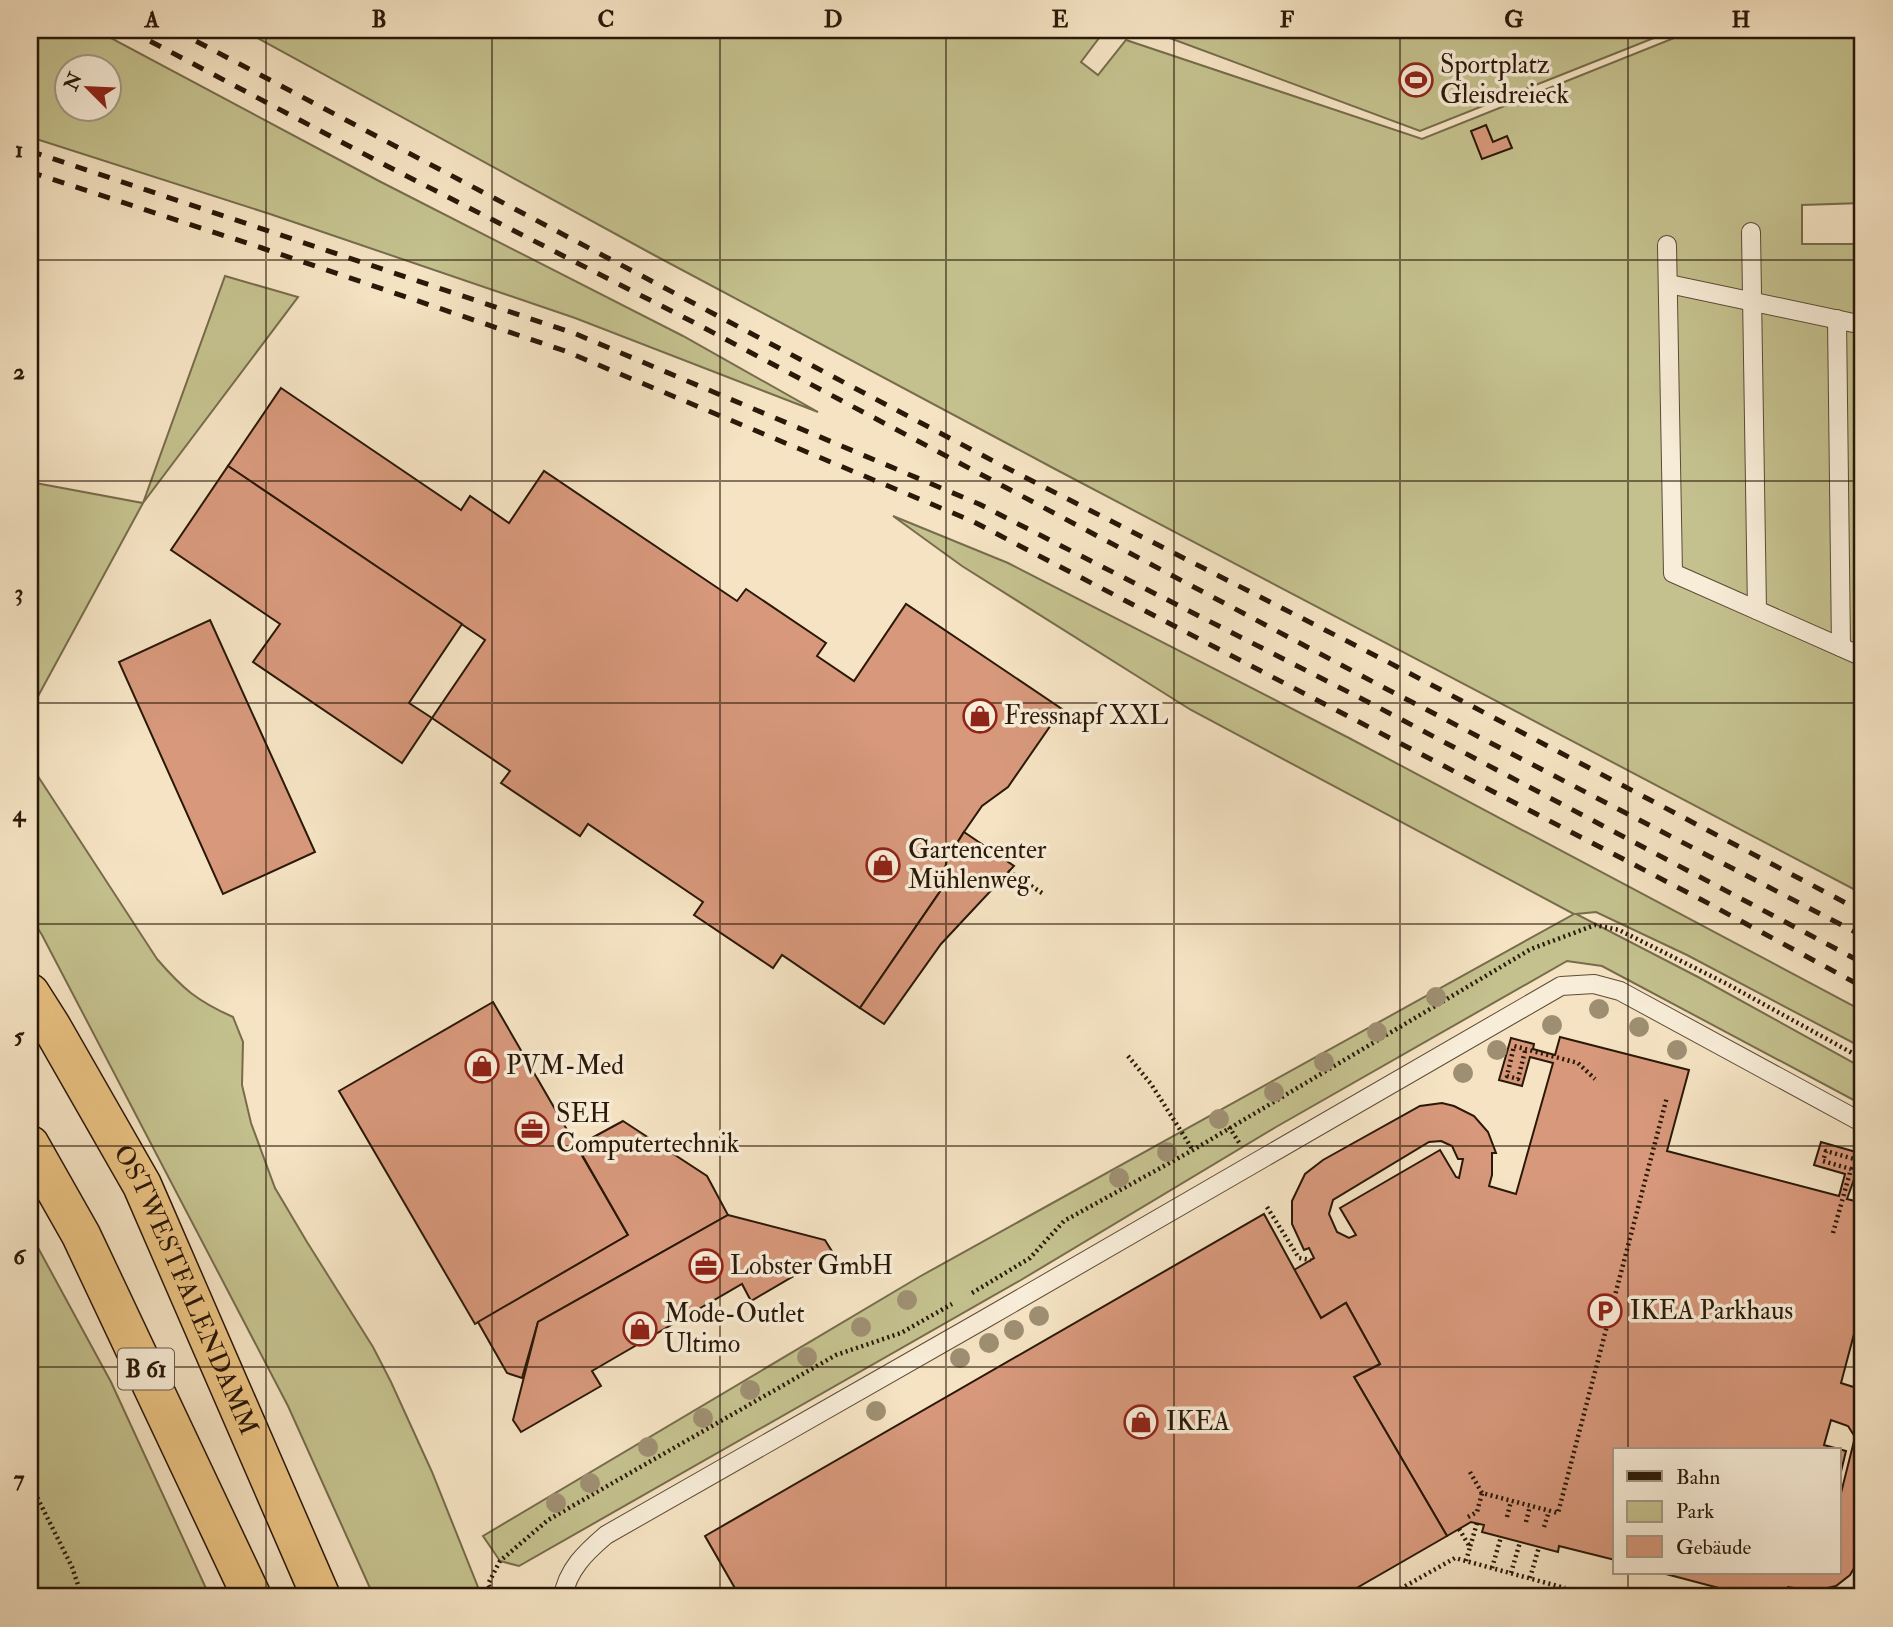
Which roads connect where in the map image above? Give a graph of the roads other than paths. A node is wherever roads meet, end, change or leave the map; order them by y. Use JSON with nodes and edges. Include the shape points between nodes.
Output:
{"nodes":[{"id":1,"x":1751,"y":232,"type":"dead end"},
{"id":2,"x":1667,"y":245,"type":"dead end"},
{"id":3,"x":1669,"y":284,"type":"junction"},
{"id":4,"x":1752,"y":301,"type":"junction"},
{"id":5,"x":1837,"y":319,"type":"junction"},
{"id":6,"x":1863,"y":325,"type":"edge"},
{"id":7,"x":1757,"y":610,"type":"junction"},
{"id":8,"x":1841,"y":647,"type":"junction"},
{"id":9,"x":1863,"y":657,"type":"edge"},
{"id":10,"x":30,"y":993,"type":"edge"},
{"id":11,"x":1863,"y":1124,"type":"edge"},
{"id":12,"x":30,"y":1145,"type":"edge"},
{"id":13,"x":252,"y":1597,"type":"edge"},
{"id":14,"x":321,"y":1597,"type":"edge"},
{"id":15,"x":563,"y":1597,"type":"edge"}],
"edges":[{"from":1,"to":4,"type":"lane"},
{"from":2,"to":3,"type":"lane"},
{"from":3,"to":4,"type":"lane"},
{"from":3,"to":7,"type":"lane","via":[[1673,573]]},
{"from":4,"to":5,"type":"lane"},
{"from":4,"to":7,"type":"lane"},
{"from":5,"to":6,"type":"lane"},
{"from":5,"to":8,"type":"lane"},
{"from":7,"to":8,"type":"lane"},
{"from":8,"to":9,"type":"lane"},
{"from":10,"to":14,"type":"highway","name":"OSTWESTFALENDAMM","number":"B 61","via":[[142,1185]]},
{"from":11,"to":15,"type":"lane","via":[[1620,990],[1594,984],[1561,986],[606,1535],[571,1571]]},
{"from":12,"to":13,"type":"highway","number":"B 61","via":[[81,1235]]}]}
